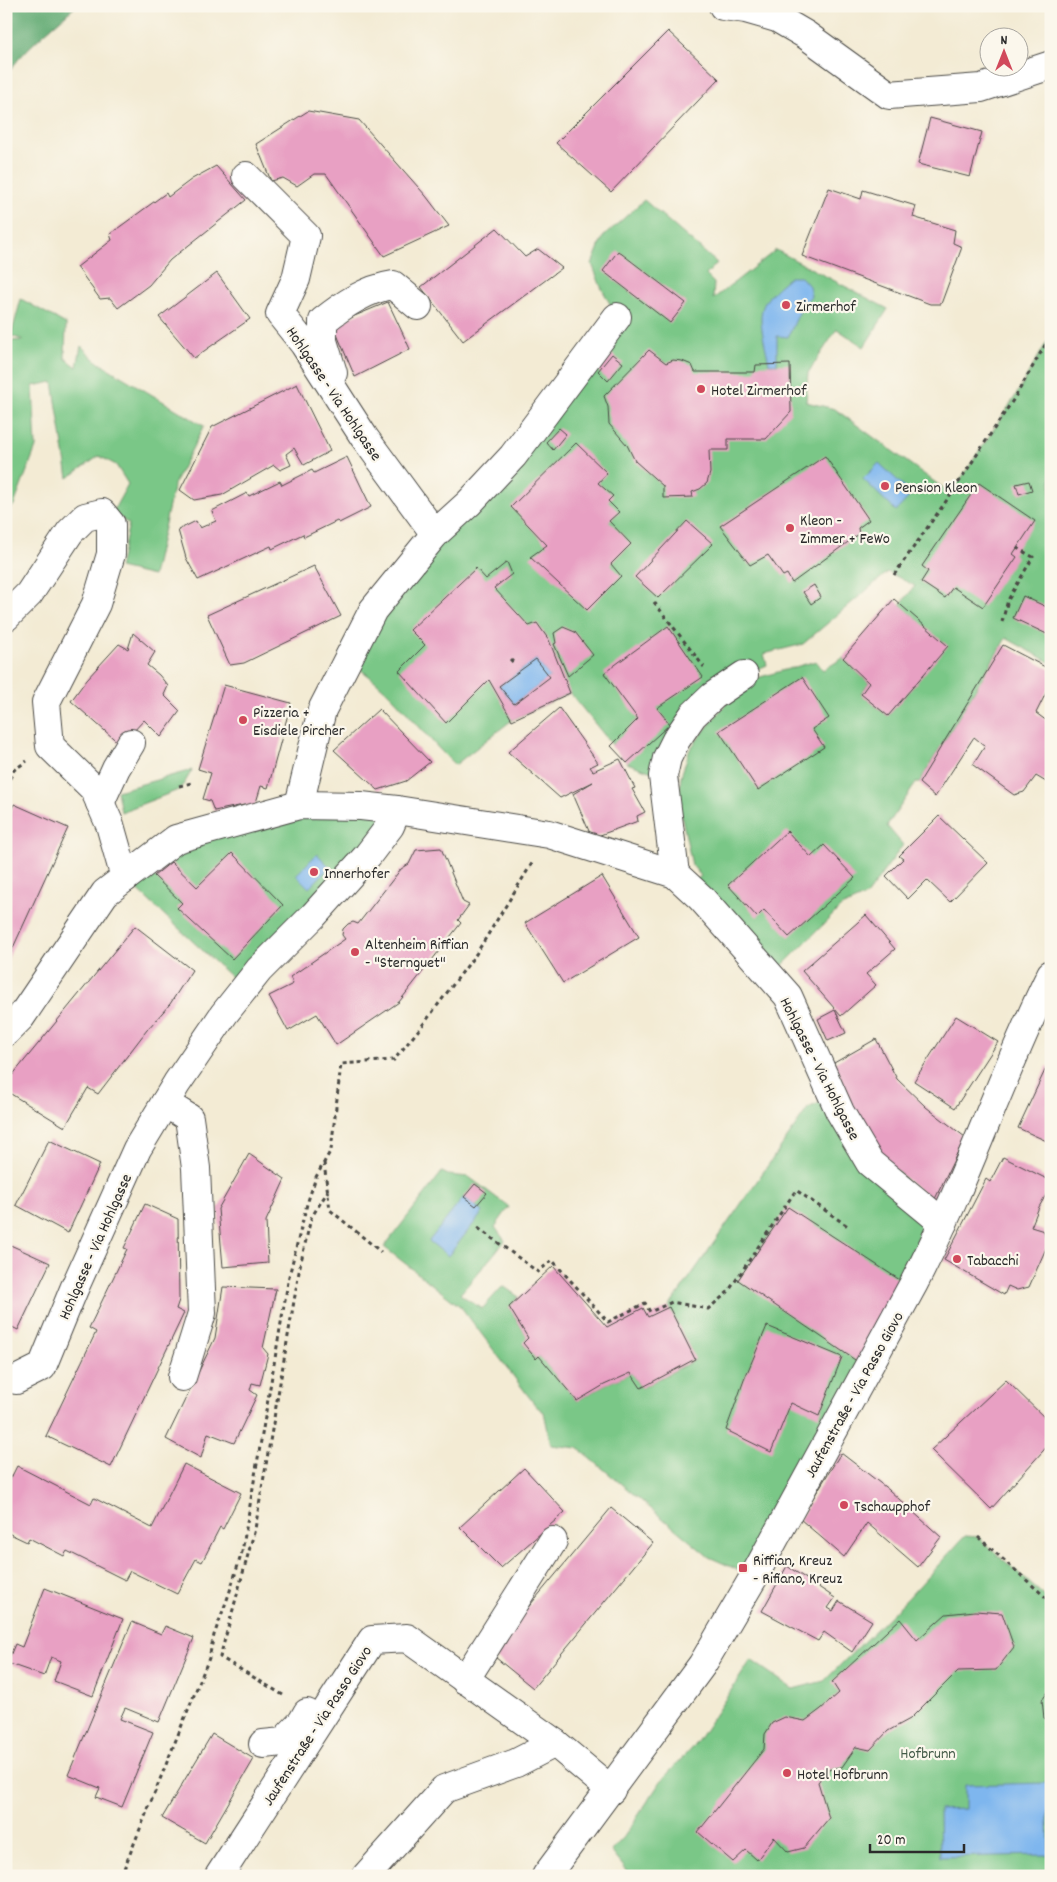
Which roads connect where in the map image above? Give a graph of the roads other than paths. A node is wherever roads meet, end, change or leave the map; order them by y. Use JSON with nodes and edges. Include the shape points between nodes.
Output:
{"nodes":[{"id":1,"x":723,"y":6,"type":"edge"},
{"id":2,"x":1051,"y":65,"type":"edge"},
{"id":3,"x":246,"y":176,"type":"dead end"},
{"id":4,"x":418,"y":306,"type":"dead end"},
{"id":5,"x":617,"y":317,"type":"dead end"},
{"id":6,"x":342,"y":403,"type":"junction"},
{"id":7,"x":435,"y":534,"type":"junction"},
{"id":8,"x":6,"y":617,"type":"edge"},
{"id":9,"x":744,"y":675,"type":"dead end"},
{"id":10,"x":131,"y":743,"type":"dead end"},
{"id":11,"x":100,"y":803,"type":"junction"},
{"id":12,"x":299,"y":805,"type":"junction"},
{"id":13,"x":397,"y":810,"type":"junction"},
{"id":14,"x":674,"y":874,"type":"junction"},
{"id":15,"x":125,"y":878,"type":"junction"},
{"id":16,"x":1051,"y":974,"type":"edge"},
{"id":17,"x":6,"y":1032,"type":"edge"},
{"id":18,"x":165,"y":1103,"type":"junction"},
{"id":19,"x":943,"y":1222,"type":"junction"},
{"id":20,"x":182,"y":1377,"type":"dead end"},
{"id":21,"x":16,"y":1380,"type":"dead end"},
{"id":22,"x":553,"y":1541,"type":"dead end"},
{"id":23,"x":392,"y":1639,"type":"junction"},
{"id":24,"x":465,"y":1680,"type":"junction"},
{"id":25,"x":555,"y":1743,"type":"junction"},
{"id":26,"x":263,"y":1744,"type":"dead end"},
{"id":27,"x":611,"y":1790,"type":"junction"},
{"id":28,"x":219,"y":1876,"type":"edge"},
{"id":29,"x":366,"y":1876,"type":"edge"},
{"id":30,"x":546,"y":1876,"type":"edge"}],
"edges":[{"from":1,"to":2,"type":"main road","via":[[777,18],[806,34],[889,95],[981,88]]},
{"from":3,"to":6,"type":"main road","name":"Hohlgasse - Via Hohlgasse","via":[[306,236],[296,279],[280,314],[304,344]]},
{"from":4,"to":6,"type":"main road","via":[[393,285],[346,303],[323,321],[323,341]]},
{"from":5,"to":7,"type":"main road","via":[[513,456],[469,504]]},
{"from":6,"to":7,"type":"main road","name":"Hohlgasse - Via Hohlgasse"},
{"from":7,"to":12,"type":"main road","via":[[373,610],[322,710]]},
{"from":8,"to":11,"type":"main road","via":[[29,594],[70,532],[85,518],[102,513],[111,524],[111,554],[96,604],[46,702],[50,746],[94,789]]},
{"from":9,"to":14,"type":"main road","via":[[713,696],[693,715],[667,758],[663,776]]},
{"from":10,"to":11,"type":"main road"},
{"from":11,"to":15,"type":"main road","via":[[110,825]]},
{"from":12,"to":13,"type":"main road","name":"Hohlgasse - Via Hohlgasse"},
{"from":12,"to":15,"type":"main road","name":"Hohlgasse - Via Hohlgasse","via":[[176,839]]},
{"from":13,"to":14,"type":"main road","name":"Hohlgasse - Via Hohlgasse","via":[[549,834]]},
{"from":13,"to":18,"type":"main road","name":"Hohlgasse - Via Hohlgasse","via":[[390,826],[368,855],[259,970],[224,1014]]},
{"from":14,"to":19,"type":"main road","name":"Hohlgasse - Via Hohlgasse","via":[[701,898],[788,996],[840,1112],[870,1163]]},
{"from":15,"to":17,"type":"main road","name":"Hohlgasse - Via Hohlgasse","via":[[105,893],[21,1016]]},
{"from":16,"to":19,"type":"main road","name":"Jaufenstraße - Via Passo Giovo"},
{"from":18,"to":20,"type":"main road","via":[[190,1118],[196,1168],[202,1313]]},
{"from":18,"to":21,"type":"main road","name":"Hohlgasse - Via Hohlgasse","via":[[137,1149],[42,1367]]},
{"from":19,"to":27,"type":"main road","name":"Jaufenstraße - Via Passo Giovo","via":[[914,1283],[738,1605],[702,1664]]},
{"from":22,"to":24,"type":"main road"},
{"from":23,"to":24,"type":"main road","name":"Jaufenstraße - Via Passo Giovo","via":[[407,1638]]},
{"from":23,"to":26,"type":"main road","via":[[370,1629],[356,1630],[302,1722],[283,1742]]},
{"from":23,"to":28,"type":"main road","name":"Jaufenstraße - Via Passo Giovo","via":[[372,1640]]},
{"from":24,"to":25,"type":"main road","name":"Jaufenstraße - Via Passo Giovo"},
{"from":25,"to":27,"type":"main road","name":"Jaufenstraße - Via Passo Giovo"},
{"from":25,"to":29,"type":"main road","via":[[516,1763],[444,1789]]},
{"from":27,"to":30,"type":"main road","name":"Jaufenstraße - Via Passo Giovo"}]}
